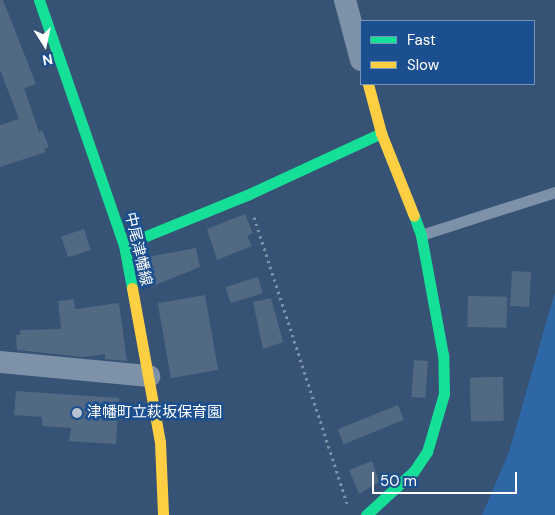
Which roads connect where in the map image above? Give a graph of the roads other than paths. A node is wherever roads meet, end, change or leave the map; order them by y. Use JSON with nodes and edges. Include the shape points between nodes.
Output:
{"nodes":[{"id":1,"x":39,"y":0,"type":"edge"},
{"id":2,"x":345,"y":0,"type":"edge"},
{"id":3,"x":360,"y":56,"type":"edge"},
{"id":4,"x":368,"y":85,"type":"edge"},
{"id":5,"x":381,"y":133,"type":"junction"},
{"id":6,"x":555,"y":192,"type":"edge"},
{"id":7,"x":421,"y":235,"type":"junction"},
{"id":8,"x":124,"y":245,"type":"junction"},
{"id":9,"x":0,"y":362,"type":"edge"},
{"id":10,"x":149,"y":376,"type":"junction"},
{"id":11,"x":164,"y":515,"type":"edge"},
{"id":12,"x":366,"y":515,"type":"edge"}],
"edges":[{"from":1,"to":8,"type":"street","name":"中尾津幡線"},
{"from":2,"to":3,"type":"street"},
{"from":4,"to":5,"type":"street"},
{"from":5,"to":7,"type":"street"},
{"from":5,"to":8,"type":"street","via":[[247,195]]},
{"from":6,"to":7,"type":"lane"},
{"from":7,"to":12,"type":"street","via":[[443,355],[444,394],[427,452],[414,471]]},
{"from":8,"to":10,"type":"street","name":"中尾津幡線"},
{"from":9,"to":10,"type":"street"},
{"from":10,"to":11,"type":"street","name":"中尾津幡線","via":[[160,442]]}]}
